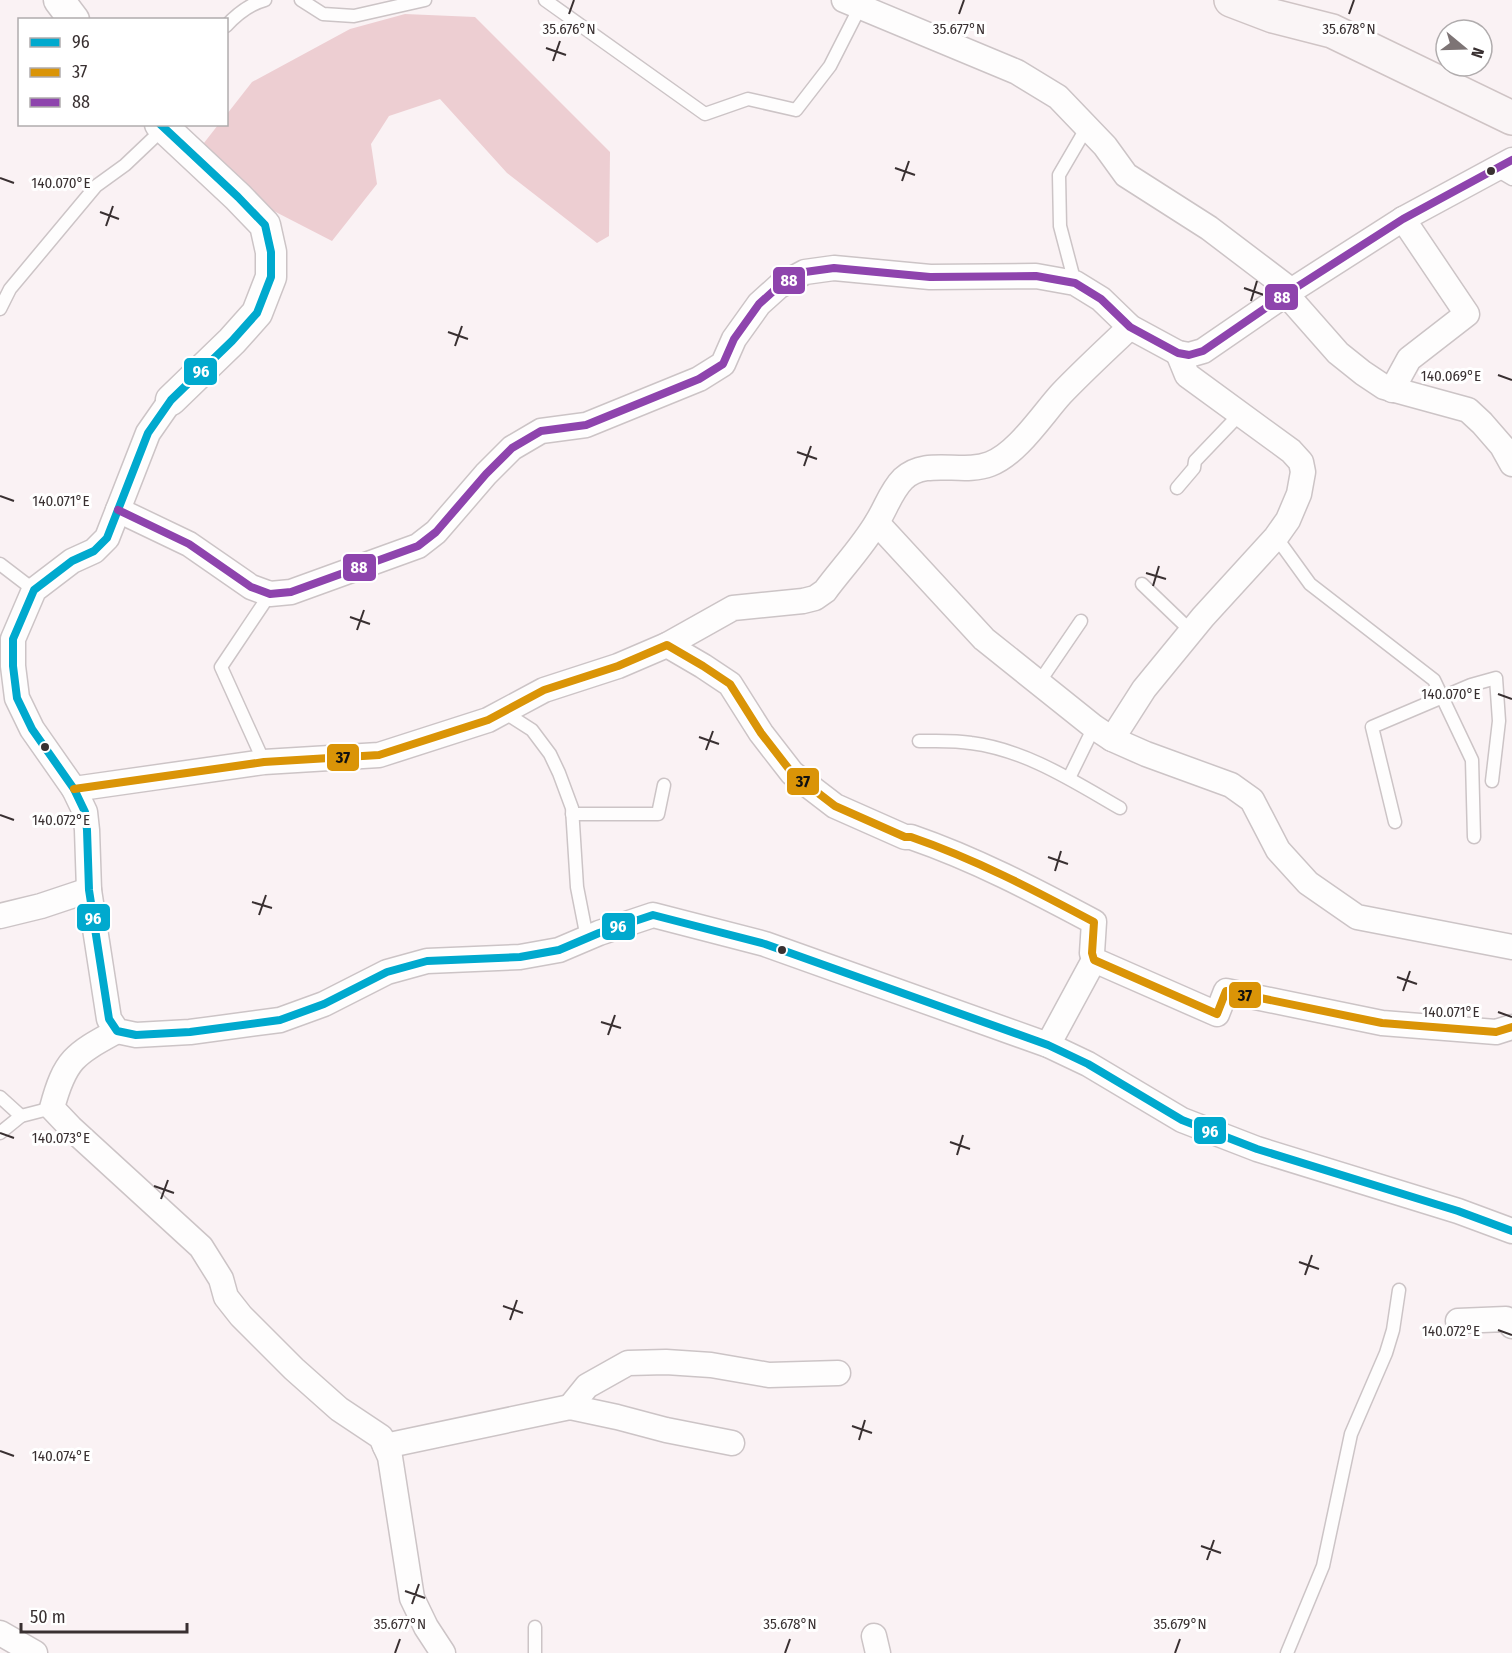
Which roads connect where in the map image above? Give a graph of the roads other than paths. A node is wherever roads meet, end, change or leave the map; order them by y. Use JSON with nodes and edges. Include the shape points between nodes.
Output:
{"nodes":[{"id":1,"x":59,"y":0,"type":"edge"},
{"id":2,"x":265,"y":0,"type":"edge"},
{"id":3,"x":301,"y":0,"type":"edge"},
{"id":4,"x":425,"y":0,"type":"edge"},
{"id":5,"x":545,"y":0,"type":"edge"},
{"id":6,"x":1231,"y":0,"type":"edge"},
{"id":7,"x":1280,"y":0,"type":"edge"},
{"id":8,"x":852,"y":4,"type":"edge"},
{"id":9,"x":72,"y":18,"type":"edge"},
{"id":10,"x":228,"y":24,"type":"edge"},
{"id":11,"x":1332,"y":31,"type":"junction"},
{"id":12,"x":1512,"y":118,"type":"edge"},
{"id":13,"x":162,"y":126,"type":"edge"},
{"id":14,"x":1087,"y":127,"type":"junction"},
{"id":15,"x":1506,"y":169,"type":"edge"},
{"id":16,"x":1403,"y":219,"type":"junction"},
{"id":17,"x":1075,"y":283,"type":"junction"},
{"id":18,"x":1289,"y":292,"type":"junction"},
{"id":19,"x":0,"y":309,"type":"edge"},
{"id":20,"x":1130,"y":327,"type":"junction"},
{"id":21,"x":1178,"y":353,"type":"junction"},
{"id":22,"x":1392,"y":390,"type":"junction"},
{"id":23,"x":171,"y":400,"type":"joint"},
{"id":24,"x":1239,"y":415,"type":"junction"},
{"id":25,"x":1512,"y":464,"type":"edge"},
{"id":26,"x":1177,"y":488,"type":"dead end"},
{"id":27,"x":118,"y":510,"type":"junction"},
{"id":28,"x":877,"y":523,"type":"junction"},
{"id":29,"x":1276,"y":537,"type":"junction"},
{"id":30,"x":0,"y":564,"type":"edge"},
{"id":31,"x":1142,"y":584,"type":"dead end"},
{"id":32,"x":34,"y":590,"type":"junction"},
{"id":33,"x":270,"y":594,"type":"junction"},
{"id":34,"x":1081,"y":621,"type":"dead end"},
{"id":35,"x":1192,"y":632,"type":"junction"},
{"id":36,"x":7,"y":638,"type":"edge"},
{"id":37,"x":667,"y":645,"type":"junction"},
{"id":38,"x":1038,"y":684,"type":"junction"},
{"id":39,"x":1442,"y":697,"type":"junction"},
{"id":40,"x":504,"y":712,"type":"junction"},
{"id":41,"x":1103,"y":733,"type":"junction"},
{"id":42,"x":919,"y":741,"type":"dead end"},
{"id":43,"x":264,"y":762,"type":"junction"},
{"id":44,"x":1069,"y":778,"type":"junction"},
{"id":45,"x":1492,"y":781,"type":"dead end"},
{"id":46,"x":664,"y":785,"type":"dead end"},
{"id":47,"x":74,"y":789,"type":"junction"},
{"id":48,"x":1120,"y":808,"type":"dead end"},
{"id":49,"x":572,"y":814,"type":"junction"},
{"id":50,"x":1395,"y":822,"type":"dead end"},
{"id":51,"x":1474,"y":837,"type":"dead end"},
{"id":52,"x":88,"y":890,"type":"junction"},
{"id":53,"x":0,"y":916,"type":"edge"},
{"id":54,"x":587,"y":938,"type":"junction"},
{"id":55,"x":1512,"y":947,"type":"edge"},
{"id":56,"x":1094,"y":960,"type":"junction"},
{"id":57,"x":1512,"y":1027,"type":"edge"},
{"id":58,"x":117,"y":1031,"type":"junction"},
{"id":59,"x":1048,"y":1045,"type":"junction"},
{"id":60,"x":0,"y":1097,"type":"edge"},
{"id":61,"x":52,"y":1108,"type":"junction"},
{"id":62,"x":21,"y":1116,"type":"junction"},
{"id":63,"x":0,"y":1133,"type":"edge"},
{"id":64,"x":1512,"y":1231,"type":"edge"},
{"id":65,"x":1399,"y":1290,"type":"dead end"},
{"id":66,"x":1458,"y":1321,"type":"dead end"},
{"id":67,"x":1512,"y":1326,"type":"edge"},
{"id":68,"x":838,"y":1373,"type":"dead end"},
{"id":69,"x":570,"y":1407,"type":"junction"},
{"id":70,"x":732,"y":1443,"type":"dead end"},
{"id":71,"x":385,"y":1446,"type":"junction"},
{"id":72,"x":535,"y":1627,"type":"dead end"},
{"id":73,"x":0,"y":1634,"type":"edge"},
{"id":74,"x":35,"y":1653,"type":"edge"},
{"id":75,"x":443,"y":1653,"type":"edge"},
{"id":76,"x":535,"y":1653,"type":"edge"},
{"id":77,"x":1287,"y":1653,"type":"edge"}],
"edges":[{"from":1,"to":9,"type":"street"},
{"from":2,"to":10,"type":"lane","via":[[256,2]]},
{"from":3,"to":4,"type":"lane","via":[[323,14],[354,16]]},
{"from":5,"to":8,"type":"lane","via":[[705,114],[748,99],[796,110],[830,66]]},
{"from":6,"to":11,"type":"main road"},
{"from":7,"to":11,"type":"main road"},
{"from":8,"to":14,"type":"street","via":[[1017,72],[1058,98]]},
{"from":11,"to":12,"type":"main road"},
{"from":13,"to":19,"type":"lane","via":[[125,165],[96,186],[10,289]]},
{"from":13,"to":23,"type":"street","via":[[265,225],[271,252],[271,277],[257,313]]},
{"from":14,"to":17,"type":"lane","via":[[1059,175],[1060,226]]},
{"from":14,"to":18,"type":"street","via":[[1126,175],[1209,228]]},
{"from":15,"to":16,"type":"street"},
{"from":16,"to":18,"type":"street"},
{"from":16,"to":22,"type":"street","via":[[1467,314],[1409,360]]},
{"from":17,"to":20,"type":"street","via":[[1101,299]]},
{"from":17,"to":33,"type":"street","via":[[1036,276],[930,277],[834,268],[805,272],[779,286],[759,304],[734,339],[723,364],[712,372],[586,425],[541,431],[512,448],[436,532],[418,546],[291,592]]},
{"from":18,"to":21,"type":"street","via":[[1203,351]]},
{"from":18,"to":22,"type":"street","via":[[1338,353]]},
{"from":20,"to":21,"type":"street"},
{"from":20,"to":28,"type":"street","via":[[1061,394],[1014,448],[990,465],[920,468],[903,479]]},
{"from":21,"to":24,"type":"street","via":[[1187,375]]},
{"from":22,"to":25,"type":"street","via":[[1468,410],[1502,446]]},
{"from":23,"to":27,"type":"street","via":[[148,433]]},
{"from":24,"to":26,"type":"lane","via":[[1195,461],[1194,468]]},
{"from":24,"to":29,"type":"street","via":[[1291,451],[1300,462],[1303,472],[1299,494]]},
{"from":27,"to":32,"type":"street","via":[[107,538],[94,551],[72,561]]},
{"from":27,"to":33,"type":"street","via":[[189,544],[251,586]]},
{"from":28,"to":37,"type":"street","via":[[825,591],[815,598],[733,608]]},
{"from":28,"to":38,"type":"street","via":[[984,639]]},
{"from":29,"to":35,"type":"street"},
{"from":29,"to":39,"type":"lane","via":[[1310,584],[1434,680]]},
{"from":30,"to":32,"type":"lane"},
{"from":31,"to":35,"type":"lane"},
{"from":32,"to":36,"type":"street"},
{"from":33,"to":43,"type":"lane","via":[[221,667]]},
{"from":34,"to":38,"type":"lane"},
{"from":35,"to":41,"type":"street"},
{"from":36,"to":47,"type":"street","via":[[16,698],[32,729]]},
{"from":37,"to":40,"type":"street","via":[[544,690]]},
{"from":37,"to":56,"type":"street","via":[[730,684],[792,773],[835,806],[905,837],[953,851],[1094,921]]},
{"from":38,"to":41,"type":"street"},
{"from":39,"to":45,"type":"lane","via":[[1496,678],[1499,721]]},
{"from":39,"to":50,"type":"lane","via":[[1372,727]]},
{"from":39,"to":51,"type":"lane","via":[[1472,760]]},
{"from":40,"to":43,"type":"street","via":[[379,755]]},
{"from":40,"to":49,"type":"lane","via":[[532,730],[550,754]]},
{"from":41,"to":44,"type":"lane"},
{"from":41,"to":55,"type":"street","via":[[1238,790],[1252,801],[1278,850],[1308,883],[1357,917]]},
{"from":42,"to":44,"type":"lane","via":[[971,743],[1018,754]]},
{"from":43,"to":47,"type":"street"},
{"from":44,"to":48,"type":"lane"},
{"from":46,"to":49,"type":"lane","via":[[658,814]]},
{"from":47,"to":52,"type":"street","via":[[85,812]]},
{"from":49,"to":54,"type":"lane","via":[[577,887]]},
{"from":52,"to":53,"type":"street"},
{"from":52,"to":58,"type":"street","via":[[109,1018]]},
{"from":54,"to":58,"type":"street","via":[[559,950],[520,957],[427,961],[387,972],[324,1004],[280,1020],[168,1033],[136,1035]]},
{"from":54,"to":59,"type":"street","via":[[653,915],[765,944]]},
{"from":56,"to":57,"type":"street","via":[[1216,1014],[1226,991],[1382,1023],[1496,1032]]},
{"from":56,"to":59,"type":"street"},
{"from":58,"to":61,"type":"street","via":[[81,1051],[67,1068]]},
{"from":59,"to":64,"type":"street","via":[[1182,1120],[1257,1149]]},
{"from":60,"to":62,"type":"lane"},
{"from":61,"to":62,"type":"lane"},
{"from":61,"to":71,"type":"street","via":[[201,1247],[221,1279],[226,1298],[256,1331],[339,1409],[381,1437]]},
{"from":62,"to":63,"type":"lane"},
{"from":65,"to":77,"type":"lane","via":[[1386,1353],[1351,1434],[1323,1566]]},
{"from":66,"to":67,"type":"street","via":[[1506,1319]]},
{"from":68,"to":69,"type":"street","via":[[769,1375],[711,1365],[628,1363],[587,1386]]},
{"from":69,"to":70,"type":"street"},
{"from":69,"to":71,"type":"street"},
{"from":71,"to":75,"type":"street","via":[[412,1598]]},
{"from":72,"to":76,"type":"lane"},
{"from":73,"to":74,"type":"street"}]}
